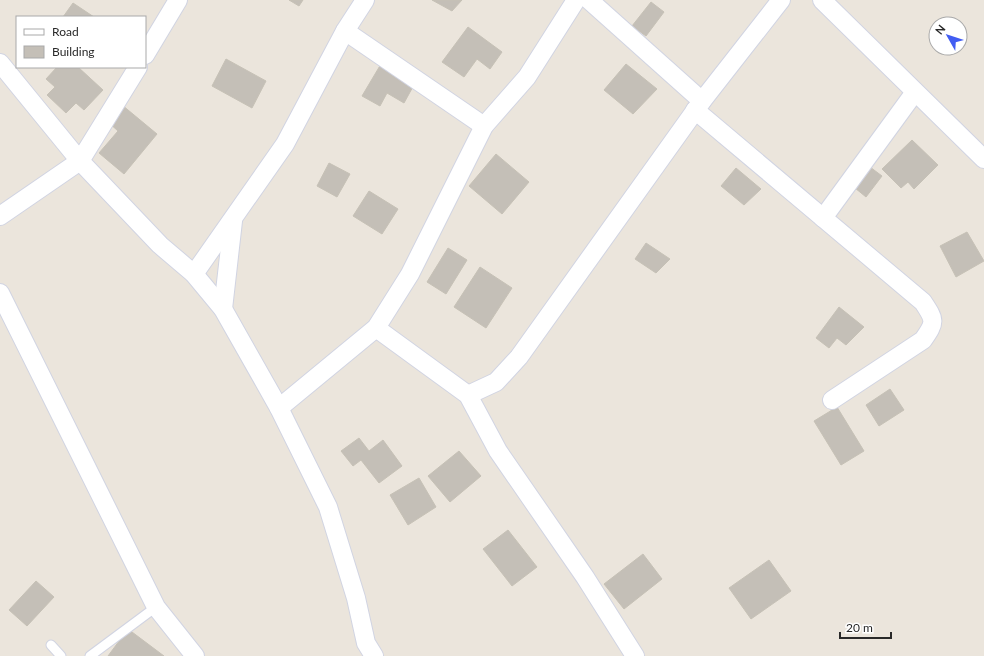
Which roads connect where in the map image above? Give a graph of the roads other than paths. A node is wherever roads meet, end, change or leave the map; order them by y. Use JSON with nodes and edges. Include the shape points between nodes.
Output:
{"nodes":[{"id":1,"x":178,"y":0,"type":"edge"},
{"id":2,"x":365,"y":0,"type":"edge"},
{"id":3,"x":576,"y":0,"type":"edge"},
{"id":4,"x":589,"y":0,"type":"edge"},
{"id":5,"x":781,"y":0,"type":"edge"},
{"id":6,"x":822,"y":0,"type":"edge"},
{"id":7,"x":345,"y":31,"type":"junction"},
{"id":8,"x":146,"y":53,"type":"edge"},
{"id":9,"x":0,"y":63,"type":"edge"},
{"id":10,"x":137,"y":68,"type":"edge"},
{"id":11,"x":915,"y":92,"type":"junction"},
{"id":12,"x":699,"y":106,"type":"junction"},
{"id":13,"x":484,"y":126,"type":"junction"},
{"id":14,"x":984,"y":159,"type":"edge"},
{"id":15,"x":80,"y":161,"type":"junction"},
{"id":16,"x":0,"y":216,"type":"edge"},
{"id":17,"x":234,"y":218,"type":"junction"},
{"id":18,"x":823,"y":218,"type":"junction"},
{"id":19,"x":194,"y":274,"type":"junction"},
{"id":20,"x":0,"y":293,"type":"edge"},
{"id":21,"x":223,"y":310,"type":"junction"},
{"id":22,"x":376,"y":328,"type":"junction"},
{"id":23,"x":468,"y":395,"type":"junction"},
{"id":24,"x":832,"y":400,"type":"dead end"},
{"id":25,"x":279,"y":408,"type":"junction"},
{"id":26,"x":156,"y":607,"type":"junction"},
{"id":27,"x":51,"y":645,"type":"dead end"},
{"id":28,"x":61,"y":656,"type":"edge"},
{"id":29,"x":90,"y":656,"type":"edge"},
{"id":30,"x":195,"y":656,"type":"edge"},
{"id":31,"x":374,"y":656,"type":"edge"},
{"id":32,"x":635,"y":656,"type":"edge"}],
"edges":[{"from":1,"to":8,"type":"street"},
{"from":2,"to":7,"type":"street"},
{"from":3,"to":13,"type":"street","via":[[527,78]]},
{"from":4,"to":12,"type":"street"},
{"from":5,"to":12,"type":"street"},
{"from":6,"to":11,"type":"street"},
{"from":7,"to":13,"type":"street"},
{"from":7,"to":17,"type":"street","via":[[285,144]]},
{"from":9,"to":15,"type":"street"},
{"from":10,"to":15,"type":"street"},
{"from":11,"to":14,"type":"street"},
{"from":11,"to":18,"type":"street"},
{"from":12,"to":18,"type":"street"},
{"from":12,"to":23,"type":"street","via":[[519,357],[496,382]]},
{"from":13,"to":22,"type":"street","via":[[410,274]]},
{"from":15,"to":16,"type":"street"},
{"from":15,"to":19,"type":"street","via":[[160,245]]},
{"from":17,"to":19,"type":"street"},
{"from":17,"to":21,"type":"street"},
{"from":18,"to":24,"type":"street","via":[[923,302],[932,315],[932,327],[923,340]]},
{"from":19,"to":21,"type":"street"},
{"from":20,"to":26,"type":"street"},
{"from":21,"to":25,"type":"street"},
{"from":22,"to":23,"type":"street"},
{"from":22,"to":25,"type":"street"},
{"from":23,"to":32,"type":"street","via":[[498,451],[585,577]]},
{"from":25,"to":31,"type":"street","via":[[328,507],[356,598],[366,642]]},
{"from":26,"to":29,"type":"lane"},
{"from":26,"to":30,"type":"street"},
{"from":27,"to":28,"type":"lane"}]}
